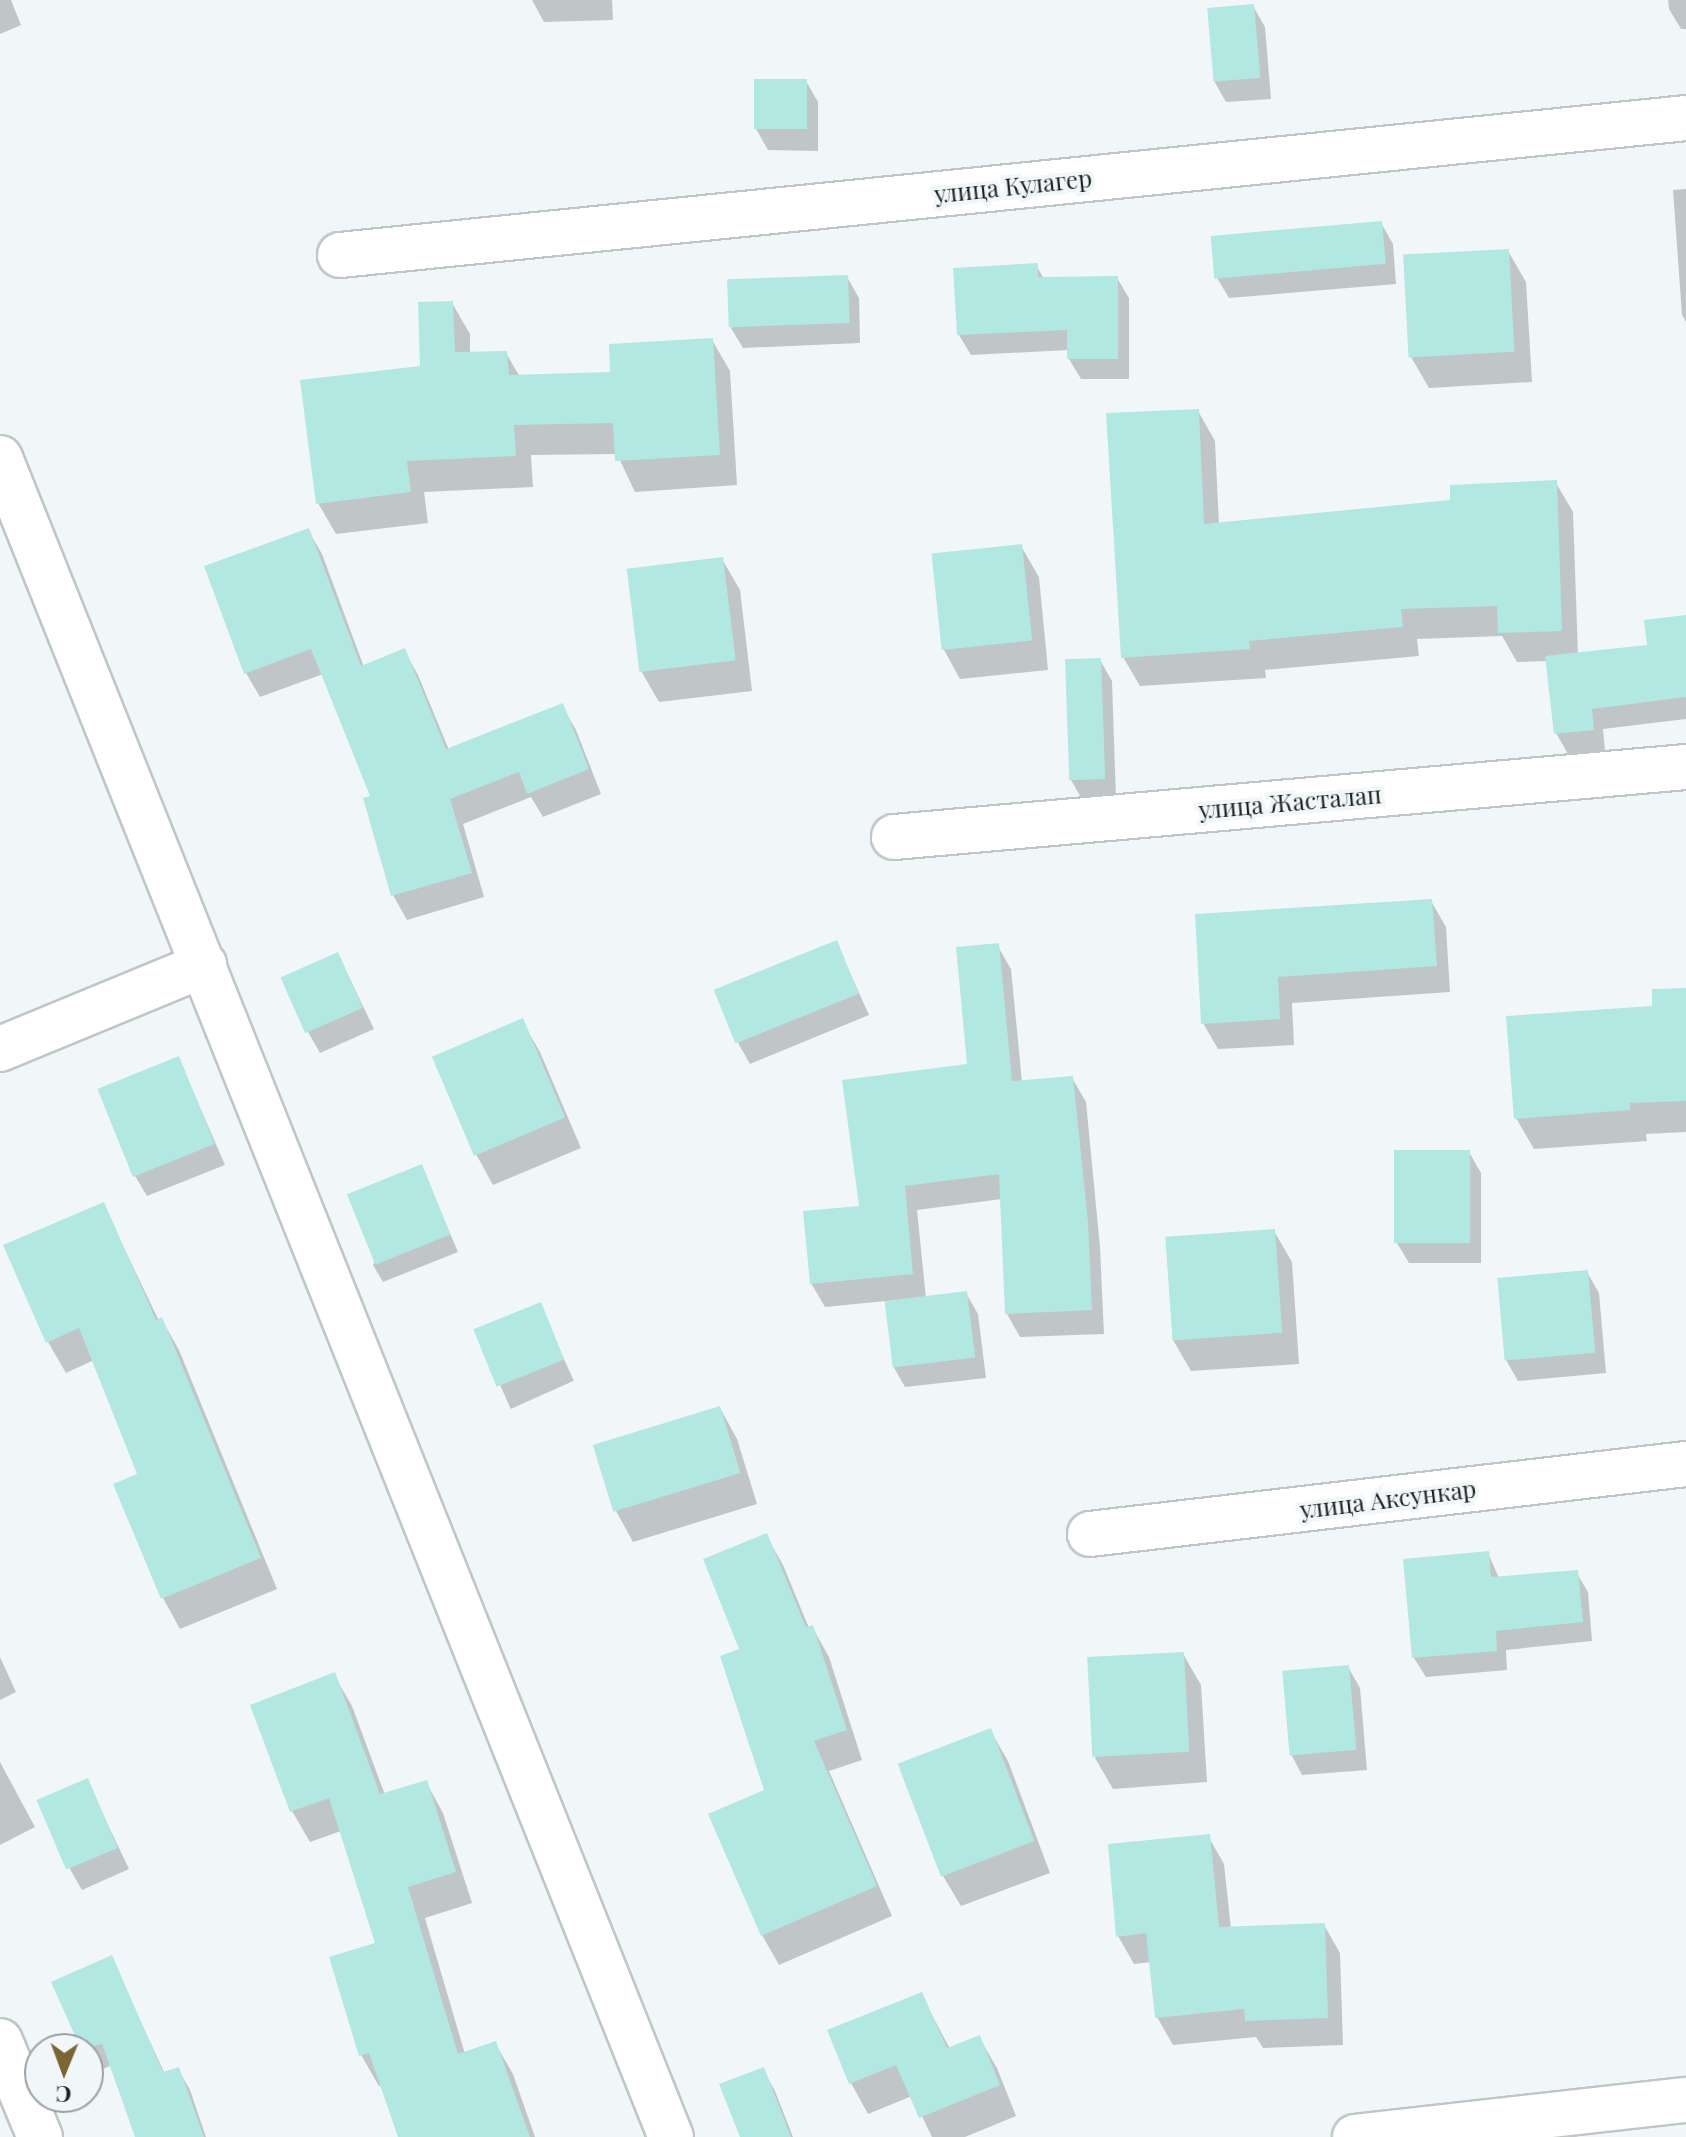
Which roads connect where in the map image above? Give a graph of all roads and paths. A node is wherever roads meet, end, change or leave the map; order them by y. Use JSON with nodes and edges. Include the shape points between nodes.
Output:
{"nodes":[{"id":1,"x":1686,"y":118,"type":"edge"},
{"id":2,"x":340,"y":255,"type":"dead end"},
{"id":3,"x":0,"y":458,"type":"edge"},
{"id":4,"x":1686,"y":767,"type":"edge"},
{"id":5,"x":894,"y":837,"type":"dead end"},
{"id":6,"x":204,"y":965,"type":"junction"},
{"id":7,"x":0,"y":1049,"type":"edge"},
{"id":8,"x":1686,"y":1464,"type":"edge"},
{"id":9,"x":1090,"y":1534,"type":"dead end"},
{"id":10,"x":0,"y":2041,"type":"edge"},
{"id":11,"x":1686,"y":2100,"type":"edge"},
{"id":12,"x":40,"y":2137,"type":"edge"},
{"id":13,"x":671,"y":2137,"type":"edge"},
{"id":14,"x":1355,"y":2137,"type":"edge"}],
"edges":[{"from":1,"to":2,"type":"street","name":"улица Кулагер"},
{"from":3,"to":6,"type":"street"},
{"from":4,"to":5,"type":"street","name":"улица Жасталап"},
{"from":6,"to":7,"type":"street"},
{"from":6,"to":13,"type":"street"},
{"from":8,"to":9,"type":"street","name":"улица Аксункар"},
{"from":10,"to":12,"type":"street"},
{"from":11,"to":14,"type":"street"}]}
